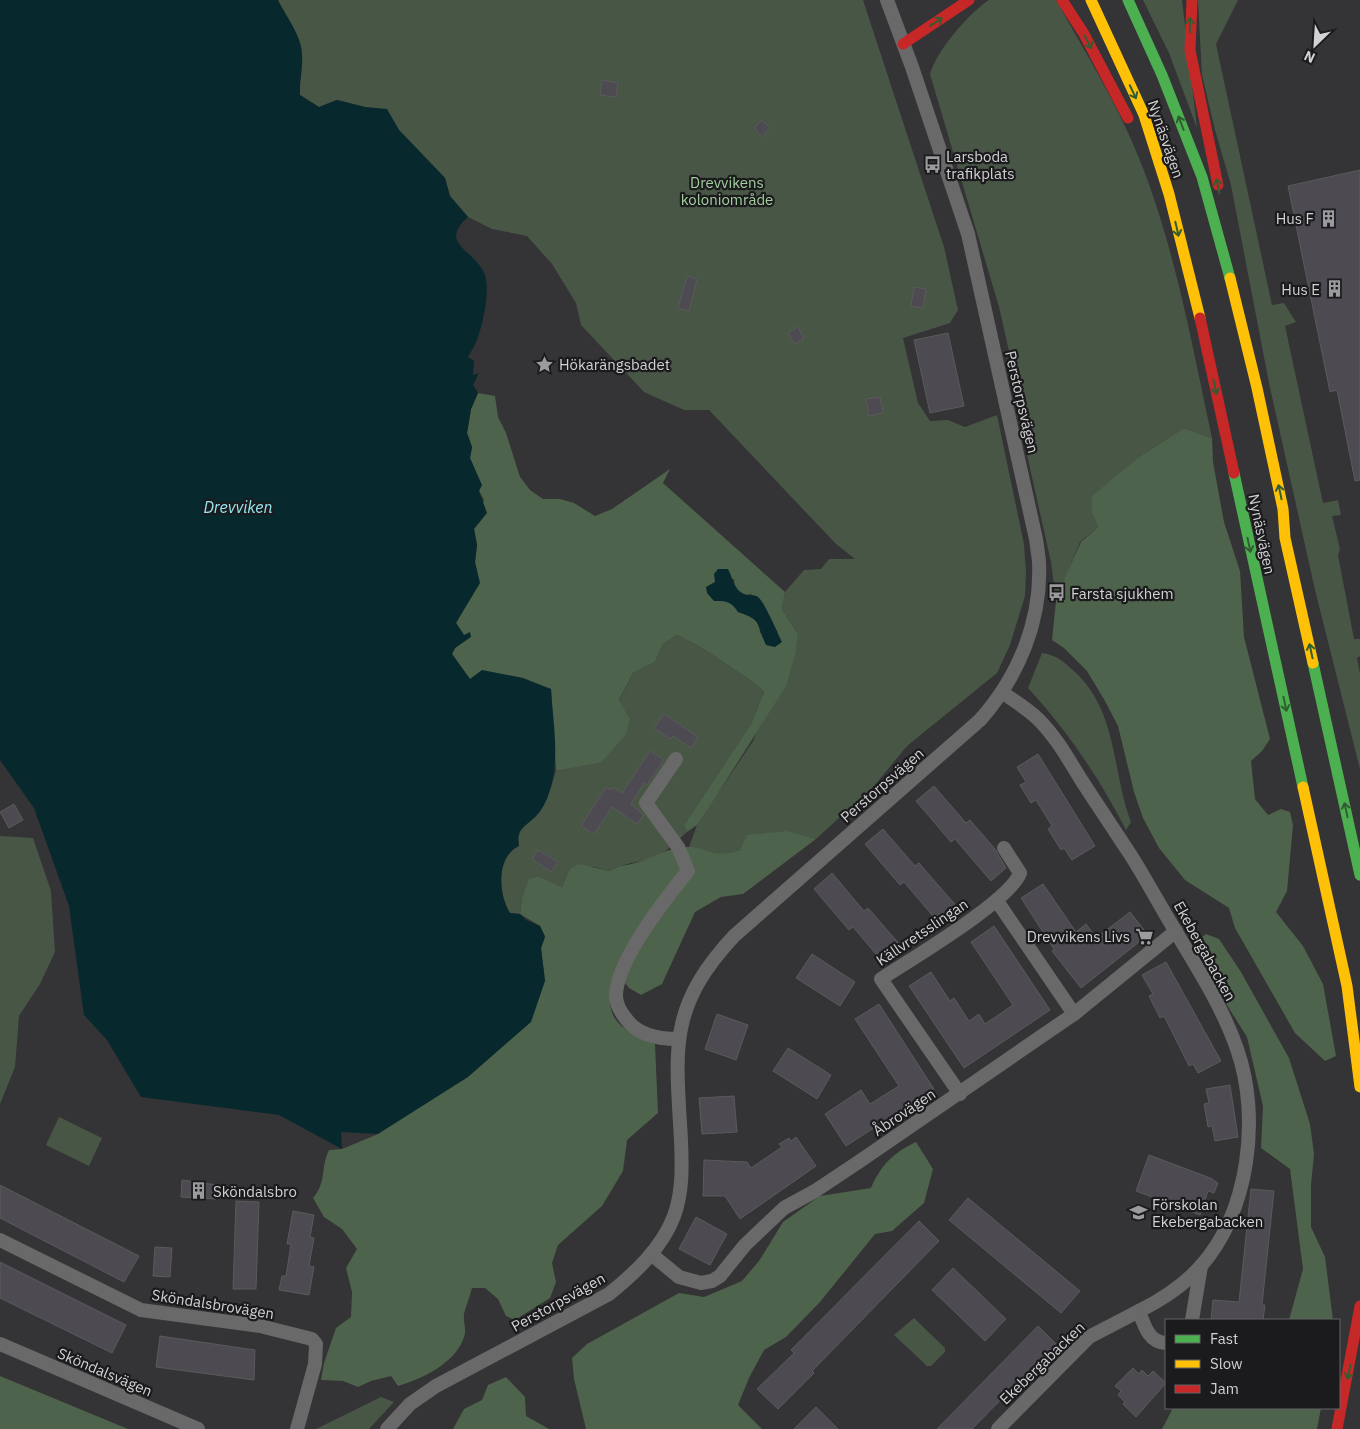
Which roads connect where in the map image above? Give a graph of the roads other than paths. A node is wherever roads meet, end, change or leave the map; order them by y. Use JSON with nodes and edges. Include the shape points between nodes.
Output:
{"nodes":[{"id":1,"x":887,"y":0,"type":"edge"},
{"id":2,"x":951,"y":0,"type":"edge"},
{"id":3,"x":968,"y":0,"type":"edge"},
{"id":4,"x":1062,"y":0,"type":"edge"},
{"id":5,"x":1091,"y":0,"type":"edge"},
{"id":6,"x":1128,"y":0,"type":"edge"},
{"id":7,"x":1192,"y":0,"type":"edge"},
{"id":8,"x":901,"y":39,"type":"junction"},
{"id":9,"x":1131,"y":125,"type":"dead end"},
{"id":10,"x":1142,"y":150,"type":"dead end"},
{"id":11,"x":1169,"y":194,"type":"junction"},
{"id":12,"x":1257,"y":388,"type":"junction"},
{"id":13,"x":1002,"y":692,"type":"junction"},
{"id":14,"x":676,"y":759,"type":"dead end"},
{"id":15,"x":1004,"y":848,"type":"dead end"},
{"id":16,"x":1360,"y":875,"type":"edge"},
{"id":17,"x":997,"y":901,"type":"junction"},
{"id":18,"x":1176,"y":932,"type":"junction"},
{"id":19,"x":1074,"y":1014,"type":"junction"},
{"id":20,"x":678,"y":1039,"type":"junction"},
{"id":21,"x":1360,"y":1087,"type":"edge"},
{"id":22,"x":960,"y":1094,"type":"junction"},
{"id":23,"x":0,"y":1240,"type":"edge"},
{"id":24,"x":651,"y":1254,"type":"junction"},
{"id":25,"x":1201,"y":1266,"type":"junction"},
{"id":26,"x":1360,"y":1306,"type":"edge"},
{"id":27,"x":1139,"y":1311,"type":"junction"},
{"id":28,"x":1192,"y":1319,"type":"edge"},
{"id":29,"x":1165,"y":1343,"type":"edge"},
{"id":30,"x":0,"y":1344,"type":"edge"},
{"id":31,"x":198,"y":1429,"type":"edge"},
{"id":32,"x":296,"y":1429,"type":"edge"},
{"id":33,"x":387,"y":1429,"type":"edge"},
{"id":34,"x":998,"y":1429,"type":"edge"},
{"id":35,"x":1337,"y":1429,"type":"edge"}],
"edges":[{"from":1,"to":8,"type":"street","name":"Perstorpsvägen"},
{"from":2,"to":8,"type":"main road"},
{"from":8,"to":3,"type":"main road","one_way":true},
{"from":4,"to":9,"type":"main road","one_way":true,"via":[[1084,34]]},
{"from":5,"to":11,"type":"main road","name":"Nynäsvägen","one_way":true,"via":[[1144,115]]},
{"from":12,"to":6,"type":"main road","name":"Nynäsvägen","one_way":true,"via":[[1202,177]]},
{"from":12,"to":7,"type":"main road","one_way":true,"via":[[1252,342],[1192,60]]},
{"from":8,"to":13,"type":"street","name":"Perstorpsvägen","via":[[968,234],[1036,539],[1040,583],[1037,609],[1016,669]]},
{"from":10,"to":11,"type":"main road"},
{"from":11,"to":21,"type":"main road","name":"Nynäsvägen","one_way":true,"via":[[1193,285],[1347,986]]},
{"from":16,"to":12,"type":"main road","name":"Nynäsvägen","one_way":true,"via":[[1285,538],[1283,509]]},
{"from":13,"to":18,"type":"street","name":"Ekebergabacken","via":[[1038,718],[1059,743]]},
{"from":13,"to":20,"type":"street","name":"Perstorpsvägen","via":[[961,738],[727,943],[698,979],[684,1013]]},
{"from":14,"to":20,"type":"street","via":[[646,803],[678,848],[688,871],[634,948],[621,976],[616,997],[630,1024],[653,1037]]},
{"from":15,"to":17,"type":"street","name":"Källvretsslingan","via":[[1020,873],[1017,882]]},
{"from":17,"to":19,"type":"street"},
{"from":17,"to":22,"type":"street","name":"Källvretsslingan","via":[[881,979]]},
{"from":18,"to":19,"type":"street","name":"Åbrovägen"},
{"from":18,"to":25,"type":"street","name":"Ekebergabacken","via":[[1199,970],[1237,1049],[1245,1078],[1249,1126],[1247,1160],[1238,1201],[1217,1243]]},
{"from":19,"to":22,"type":"street","name":"Åbrovägen"},
{"from":20,"to":24,"type":"street","name":"Perstorpsvägen","via":[[676,1073],[681,1181],[674,1216]]},
{"from":22,"to":24,"type":"street","name":"Åbrovägen","via":[[815,1191],[784,1208],[712,1281],[701,1283],[679,1276]]},
{"from":23,"to":32,"type":"street","name":"Sköndalsbrovägen","via":[[141,1310],[260,1326],[312,1339],[316,1344],[314,1364]]},
{"from":24,"to":33,"type":"street","name":"Perstorpsvägen","via":[[609,1294],[436,1386],[410,1404]]},
{"from":25,"to":27,"type":"street","name":"Ekebergabacken","via":[[1178,1288]]},
{"from":25,"to":28,"type":"street","name":"Ekebergabacken"},
{"from":26,"to":35,"type":"main road","one_way":true,"via":[[1354,1352]]},
{"from":27,"to":29,"type":"street","via":[[1150,1335]]},
{"from":27,"to":34,"type":"street","name":"Ekebergabacken","via":[[1090,1337]]},
{"from":30,"to":31,"type":"street","name":"Sköndalsvägen"}]}
